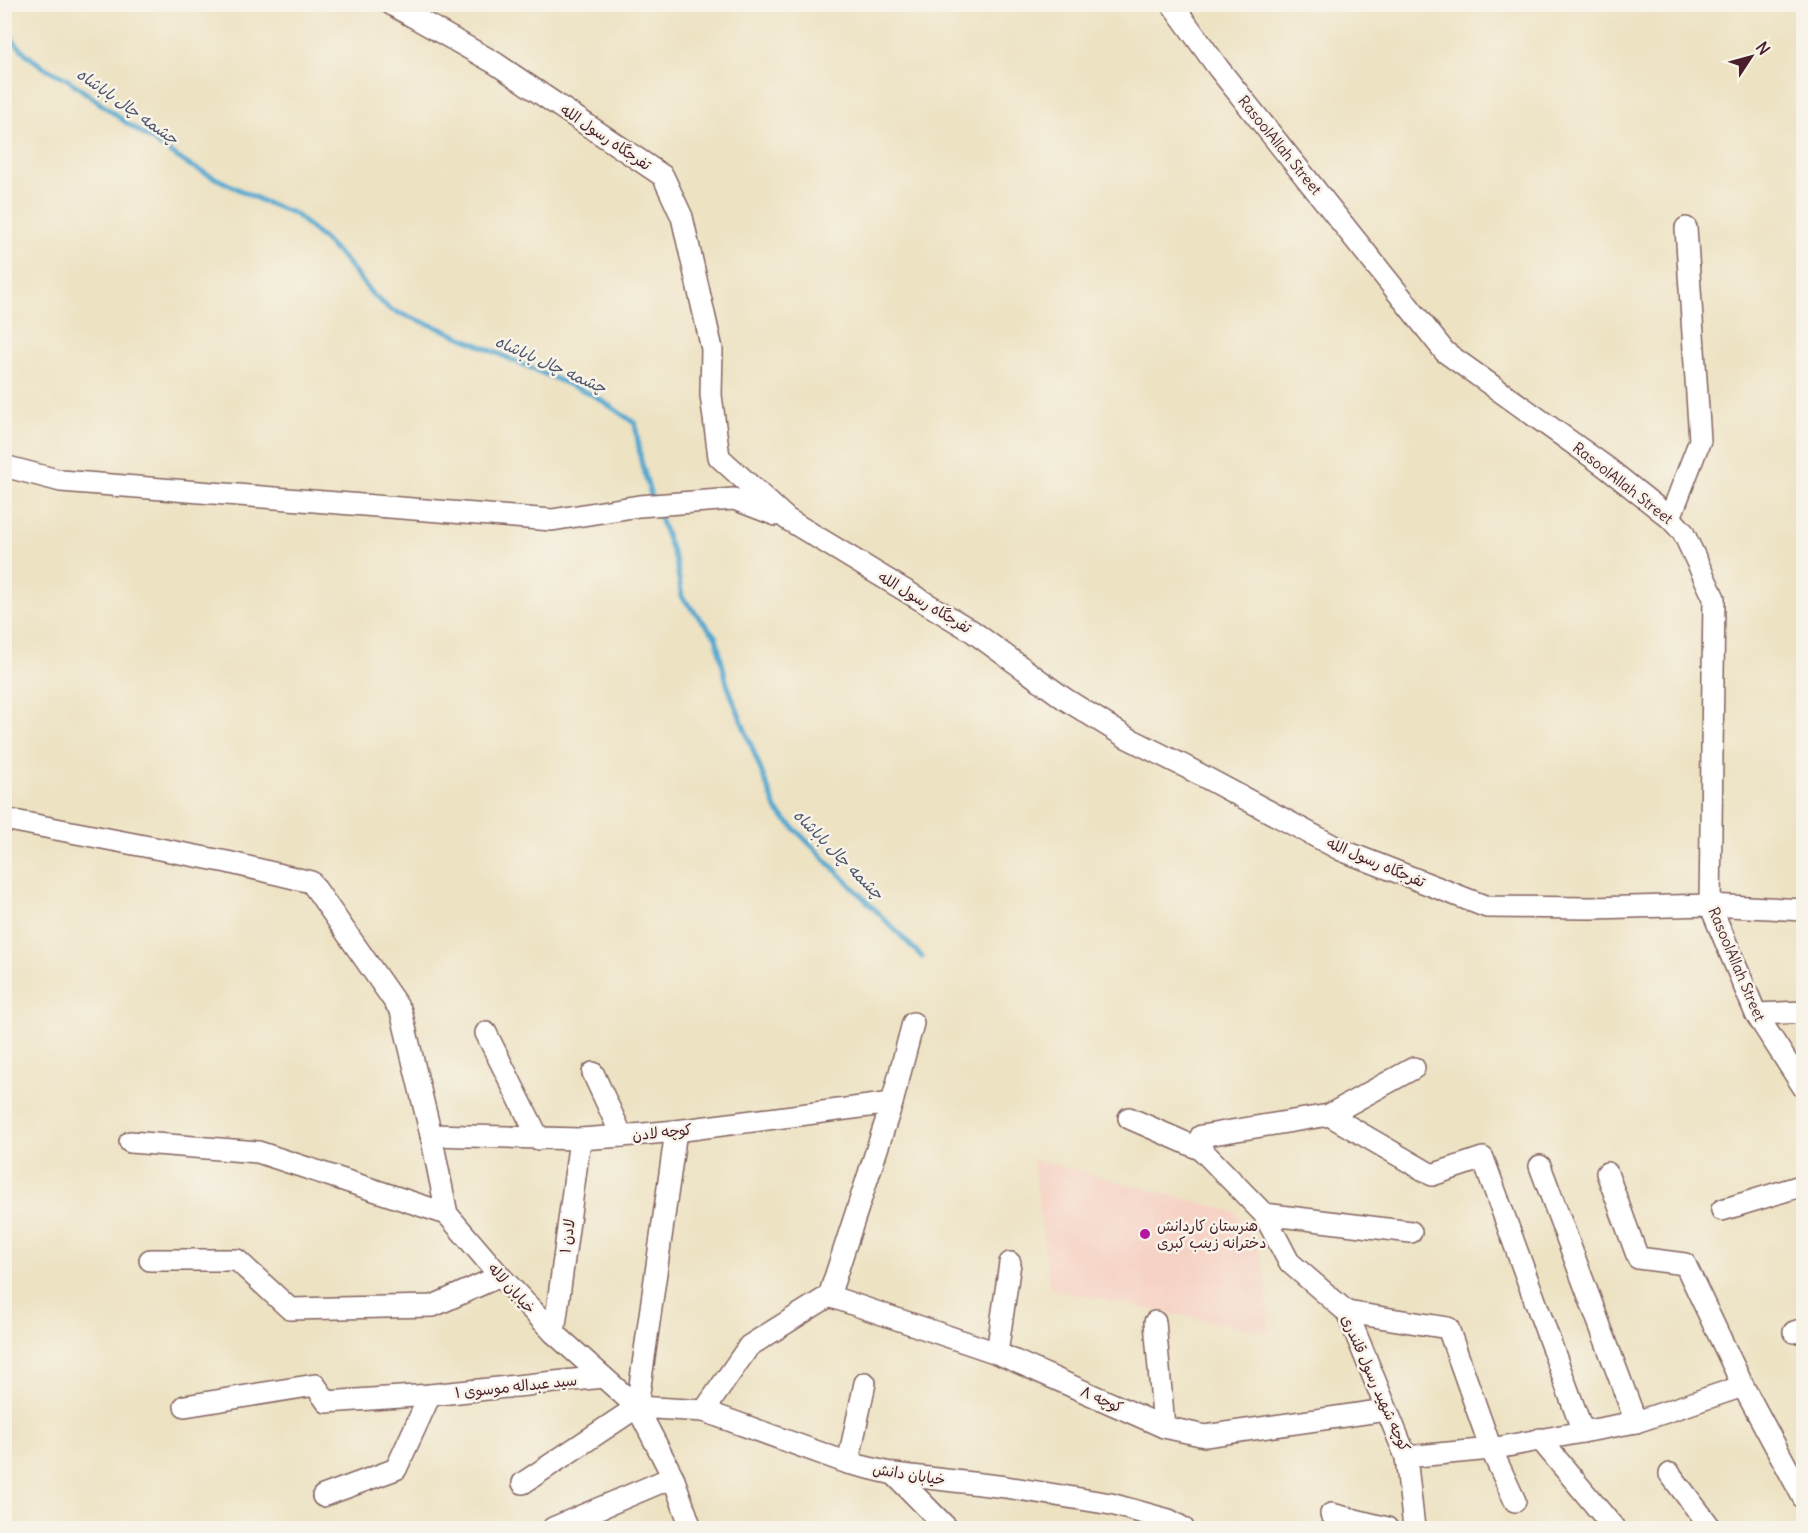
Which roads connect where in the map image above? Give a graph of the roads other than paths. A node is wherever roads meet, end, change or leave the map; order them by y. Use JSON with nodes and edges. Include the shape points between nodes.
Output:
{"nodes":[{"id":1,"x":391,"y":4,"type":"edge"},
{"id":2,"x":1172,"y":4,"type":"edge"},
{"id":3,"x":1686,"y":228,"type":"dead end"},
{"id":4,"x":4,"y":466,"type":"edge"},
{"id":5,"x":1670,"y":518,"type":"junction"},
{"id":6,"x":787,"y":519,"type":"junction"},
{"id":7,"x":4,"y":819,"type":"edge"},
{"id":8,"x":1710,"y":905,"type":"junction"},
{"id":9,"x":1803,"y":910,"type":"edge"},
{"id":10,"x":1803,"y":1012,"type":"edge"},
{"id":11,"x":1755,"y":1014,"type":"junction"},
{"id":12,"x":913,"y":1023,"type":"dead end"},
{"id":13,"x":486,"y":1033,"type":"dead end"},
{"id":14,"x":1414,"y":1068,"type":"dead end"},
{"id":15,"x":593,"y":1073,"type":"dead end"},
{"id":16,"x":1803,"y":1088,"type":"edge"},
{"id":17,"x":892,"y":1103,"type":"junction"},
{"id":18,"x":1329,"y":1115,"type":"junction"},
{"id":19,"x":1129,"y":1118,"type":"dead end"},
{"id":20,"x":676,"y":1131,"type":"junction"},
{"id":21,"x":431,"y":1135,"type":"junction"},
{"id":22,"x":622,"y":1136,"type":"junction"},
{"id":23,"x":539,"y":1139,"type":"junction"},
{"id":24,"x":580,"y":1139,"type":"junction"},
{"id":25,"x":130,"y":1142,"type":"dead end"},
{"id":26,"x":1202,"y":1150,"type":"junction"},
{"id":27,"x":1540,"y":1166,"type":"dead end"},
{"id":28,"x":1607,"y":1173,"type":"dead end"},
{"id":29,"x":1803,"y":1185,"type":"edge"},
{"id":30,"x":1722,"y":1210,"type":"dead end"},
{"id":31,"x":447,"y":1214,"type":"junction"},
{"id":32,"x":1264,"y":1214,"type":"junction"},
{"id":33,"x":1411,"y":1232,"type":"dead end"},
{"id":34,"x":150,"y":1260,"type":"dead end"},
{"id":35,"x":1010,"y":1263,"type":"dead end"},
{"id":36,"x":500,"y":1276,"type":"junction"},
{"id":37,"x":829,"y":1296,"type":"junction"},
{"id":38,"x":1347,"y":1312,"type":"junction"},
{"id":39,"x":1155,"y":1322,"type":"dead end"},
{"id":40,"x":554,"y":1333,"type":"junction"},
{"id":41,"x":997,"y":1353,"type":"junction"},
{"id":42,"x":603,"y":1377,"type":"junction"},
{"id":43,"x":864,"y":1383,"type":"dead end"},
{"id":44,"x":1743,"y":1386,"type":"junction"},
{"id":45,"x":430,"y":1395,"type":"junction"},
{"id":46,"x":185,"y":1406,"type":"dead end"},
{"id":47,"x":638,"y":1407,"type":"junction"},
{"id":48,"x":1386,"y":1410,"type":"junction"},
{"id":49,"x":704,"y":1411,"type":"junction"},
{"id":50,"x":1636,"y":1422,"type":"junction"},
{"id":51,"x":1164,"y":1426,"type":"junction"},
{"id":52,"x":1583,"y":1432,"type":"junction"},
{"id":53,"x":1540,"y":1439,"type":"junction"},
{"id":54,"x":1491,"y":1449,"type":"junction"},
{"id":55,"x":1406,"y":1457,"type":"junction"},
{"id":56,"x":848,"y":1463,"type":"junction"},
{"id":57,"x":894,"y":1474,"type":"junction"},
{"id":58,"x":1670,"y":1474,"type":"dead end"},
{"id":59,"x":673,"y":1477,"type":"junction"},
{"id":60,"x":523,"y":1484,"type":"dead end"},
{"id":61,"x":323,"y":1496,"type":"dead end"},
{"id":62,"x":1803,"y":1499,"type":"edge"},
{"id":63,"x":1515,"y":1501,"type":"dead end"},
{"id":64,"x":1331,"y":1514,"type":"dead end"},
{"id":65,"x":553,"y":1528,"type":"edge"},
{"id":66,"x":691,"y":1528,"type":"edge"},
{"id":67,"x":947,"y":1528,"type":"edge"},
{"id":68,"x":1183,"y":1528,"type":"edge"},
{"id":69,"x":1387,"y":1528,"type":"edge"},
{"id":70,"x":1414,"y":1528,"type":"edge"},
{"id":71,"x":1614,"y":1528,"type":"edge"},
{"id":72,"x":1711,"y":1528,"type":"edge"}],
"edges":[{"from":1,"to":6,"type":"street","name":"تفرجگاه رسول الله","via":[[495,63],[663,176],[682,217],[712,349],[711,395],[719,457]]},
{"from":2,"to":5,"type":"street","name":"RasoolAllah Street","via":[[1219,69],[1445,352],[1606,467]]},
{"from":3,"to":5,"type":"street","via":[[1700,440]]},
{"from":4,"to":6,"type":"street","via":[[61,481],[552,520],[639,506],[734,499]]},
{"from":5,"to":8,"type":"street","name":"RasoolAllah Street","via":[[1683,532],[1714,598]]},
{"from":6,"to":8,"type":"street","name":"تفرجگاه رسول الله","via":[[972,631],[1065,699],[1126,736],[1341,850],[1486,907]]},
{"from":7,"to":21,"type":"street","name":"خیابان لاله","via":[[227,861],[311,882],[401,1011]]},
{"from":8,"to":9,"type":"street","name":"تفرجگاه رسول الله"},
{"from":8,"to":11,"type":"street","name":"RasoolAllah Street"},
{"from":10,"to":11,"type":"street"},
{"from":11,"to":16,"type":"street","name":"RasoolAllah Street"},
{"from":12,"to":17,"type":"street"},
{"from":13,"to":23,"type":"street"},
{"from":14,"to":18,"type":"street"},
{"from":15,"to":22,"type":"street"},
{"from":17,"to":20,"type":"street","name":"کوچه لادن"},
{"from":17,"to":37,"type":"street"},
{"from":18,"to":26,"type":"street","via":[[1201,1136]]},
{"from":18,"to":52,"type":"street","via":[[1432,1175],[1483,1158]]},
{"from":19,"to":26,"type":"street"},
{"from":20,"to":22,"type":"street","name":"کوچه لادن"},
{"from":20,"to":47,"type":"street"},
{"from":21,"to":23,"type":"street","name":"کوچه لادن"},
{"from":21,"to":31,"type":"street","name":"خیابان لاله"},
{"from":22,"to":24,"type":"street","name":"کوچه لادن"},
{"from":23,"to":24,"type":"street","name":"کوچه لادن"},
{"from":24,"to":40,"type":"street","name":"لادن ۱"},
{"from":25,"to":31,"type":"street","via":[[258,1152]]},
{"from":26,"to":32,"type":"street","name":"کوچه شهید رسول قلندری"},
{"from":27,"to":50,"type":"street"},
{"from":28,"to":44,"type":"street","via":[[1638,1258],[1685,1264]]},
{"from":29,"to":30,"type":"street"},
{"from":31,"to":36,"type":"street","name":"خیابان لاله"},
{"from":32,"to":33,"type":"street"},
{"from":32,"to":38,"type":"street","name":"کوچه شهید رسول قلندری","via":[[1289,1262]]},
{"from":34,"to":36,"type":"street","via":[[237,1260],[290,1309],[433,1306]]},
{"from":35,"to":41,"type":"street"},
{"from":36,"to":40,"type":"street","name":"خیابان لاله"},
{"from":37,"to":41,"type":"street","name":"کوچه ۸"},
{"from":37,"to":49,"type":"street","via":[[749,1346]]},
{"from":38,"to":48,"type":"street","name":"کوچه شهید رسول قلندری"},
{"from":38,"to":54,"type":"street","via":[[1448,1328]]},
{"from":39,"to":51,"type":"street"},
{"from":40,"to":42,"type":"street","name":"خیابان لاله"},
{"from":41,"to":51,"type":"street","name":"کوچه ۸"},
{"from":42,"to":45,"type":"street","name":"سید عبداله موسوی ۱"},
{"from":42,"to":47,"type":"street","name":"خیابان لاله"},
{"from":43,"to":56,"type":"street"},
{"from":44,"to":50,"type":"street","name":"کوچه شهید رسول قلندری"},
{"from":44,"to":62,"type":"street"},
{"from":45,"to":46,"type":"street","name":"سید عبداله موسوی ۱","via":[[327,1402],[315,1385]]},
{"from":45,"to":61,"type":"street","via":[[396,1469]]},
{"from":47,"to":49,"type":"street","name":"خیابان دانش"},
{"from":47,"to":59,"type":"street","name":"خیابان لاله"},
{"from":47,"to":60,"type":"street"},
{"from":48,"to":51,"type":"street","name":"کوچه ۸","via":[[1205,1436]]},
{"from":48,"to":55,"type":"street","name":"کوچه شهید رسول قلندری"},
{"from":49,"to":56,"type":"street","name":"خیابان دانش"},
{"from":50,"to":52,"type":"street","name":"کوچه شهید رسول قلندری"},
{"from":52,"to":53,"type":"street","name":"کوچه شهید رسول قلندری"},
{"from":53,"to":54,"type":"street","name":"کوچه شهید رسول قلندری"},
{"from":53,"to":71,"type":"street"},
{"from":54,"to":55,"type":"street","name":"کوچه شهید رسول قلندری"},
{"from":54,"to":63,"type":"street"},
{"from":55,"to":70,"type":"street"},
{"from":56,"to":57,"type":"street","name":"خیابان دانش"},
{"from":57,"to":67,"type":"street"},
{"from":57,"to":68,"type":"street","name":"خیابان دانش","via":[[1110,1504],[1169,1520]]},
{"from":58,"to":72,"type":"street"},
{"from":59,"to":65,"type":"street"},
{"from":59,"to":66,"type":"street","name":"خیابان لاله"},
{"from":64,"to":69,"type":"street"}]}
